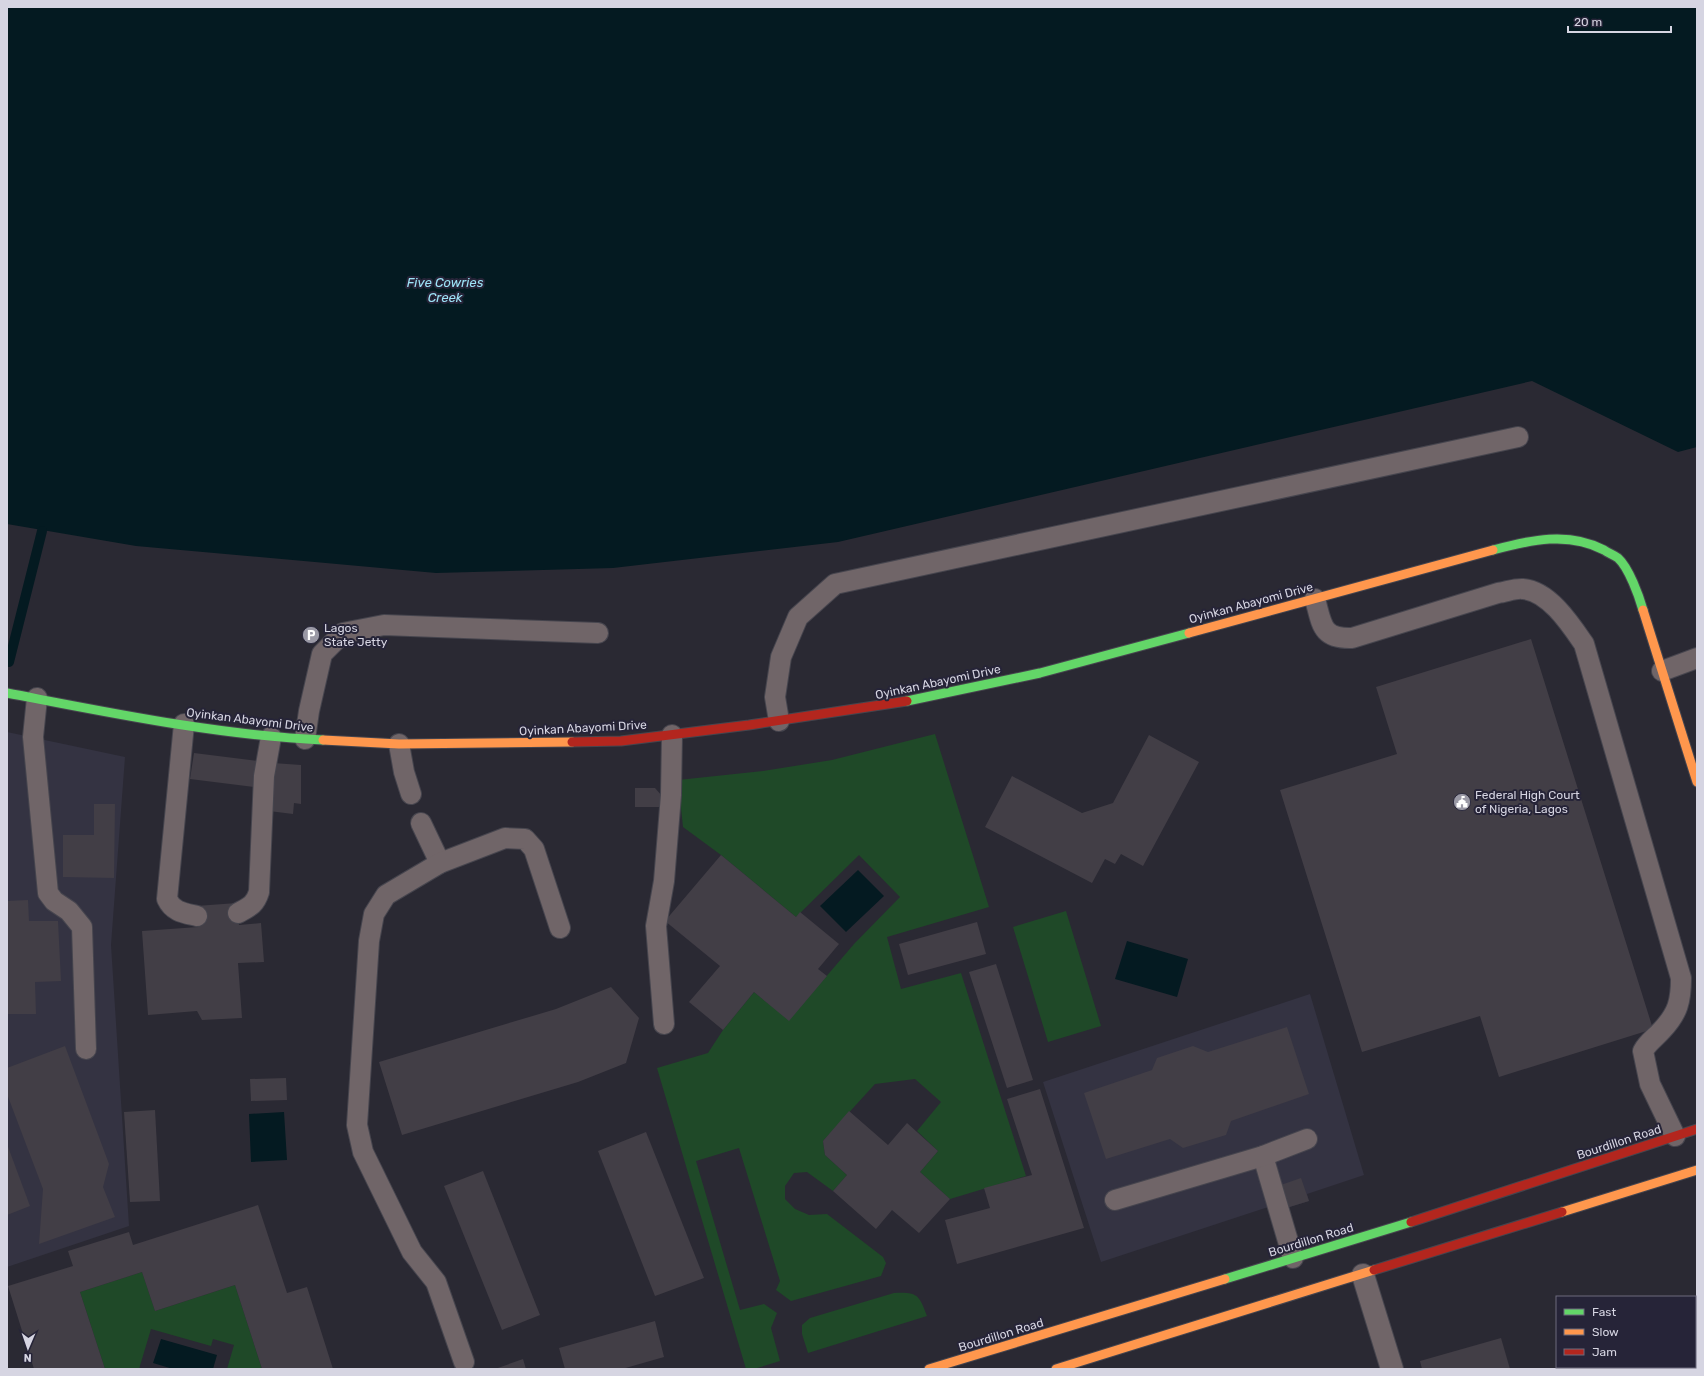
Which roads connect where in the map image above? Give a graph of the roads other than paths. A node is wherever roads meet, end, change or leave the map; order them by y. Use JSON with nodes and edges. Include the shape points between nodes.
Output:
{"nodes":[{"id":1,"x":1518,"y":437,"type":"dead end"},
{"id":2,"x":1315,"y":599,"type":"junction"},
{"id":3,"x":598,"y":633,"type":"dead end"},
{"id":4,"x":1697,"y":658,"type":"edge"},
{"id":5,"x":1662,"y":671,"type":"junction"},
{"id":6,"x":7,"y":693,"type":"edge"},
{"id":7,"x":37,"y":698,"type":"junction"},
{"id":8,"x":779,"y":721,"type":"junction"},
{"id":9,"x":184,"y":724,"type":"junction"},
{"id":10,"x":672,"y":735,"type":"junction"},
{"id":11,"x":271,"y":737,"type":"junction"},
{"id":12,"x":305,"y":739,"type":"junction"},
{"id":13,"x":399,"y":744,"type":"junction"},
{"id":14,"x":1697,"y":782,"type":"edge"},
{"id":15,"x":411,"y":794,"type":"dead end"},
{"id":16,"x":421,"y":822,"type":"dead end"},
{"id":17,"x":440,"y":863,"type":"junction"},
{"id":18,"x":238,"y":913,"type":"dead end"},
{"id":19,"x":197,"y":916,"type":"dead end"},
{"id":20,"x":560,"y":928,"type":"dead end"},
{"id":21,"x":664,"y":1024,"type":"dead end"},
{"id":22,"x":86,"y":1049,"type":"dead end"},
{"id":23,"x":1697,"y":1129,"type":"edge"},
{"id":24,"x":1675,"y":1136,"type":"junction"},
{"id":25,"x":1307,"y":1138,"type":"dead end"},
{"id":26,"x":1263,"y":1156,"type":"junction"},
{"id":27,"x":1697,"y":1170,"type":"edge"},
{"id":28,"x":1115,"y":1200,"type":"dead end"},
{"id":29,"x":1293,"y":1258,"type":"junction"},
{"id":30,"x":1363,"y":1275,"type":"junction"},
{"id":31,"x":464,"y":1362,"type":"dead end"},
{"id":32,"x":930,"y":1369,"type":"edge"},
{"id":33,"x":1056,"y":1369,"type":"edge"},
{"id":34,"x":1392,"y":1369,"type":"edge"}],
"edges":[{"from":1,"to":8,"type":"lane","via":[[835,584],[798,617],[781,657],[775,697]]},
{"from":2,"to":5,"type":"street","name":"Oyinkan Abayomi Drive","via":[[1519,543],[1556,538],[1589,542],[1618,558],[1636,588]]},
{"from":2,"to":8,"type":"street","name":"Oyinkan Abayomi Drive","via":[[1040,673],[883,706]]},
{"from":2,"to":24,"type":"lane","via":[[1324,629],[1337,638],[1352,638],[1498,593],[1523,589],[1541,594],[1569,621],[1584,644],[1681,978],[1681,997],[1675,1014],[1643,1051],[1650,1084]]},
{"from":3,"to":12,"type":"lane","via":[[384,625],[343,634],[322,654]]},
{"from":4,"to":5,"type":"lane"},
{"from":5,"to":14,"type":"street","name":"Oyinkan Abayomi Drive"},
{"from":6,"to":7,"type":"street","name":"Oyinkan Abayomi Drive"},
{"from":7,"to":9,"type":"street","name":"Oyinkan Abayomi Drive"},
{"from":7,"to":22,"type":"lane","via":[[33,737],[48,893],[54,901],[69,911],[82,927]]},
{"from":8,"to":10,"type":"street","name":"Oyinkan Abayomi Drive"},
{"from":9,"to":11,"type":"street","name":"Oyinkan Abayomi Drive"},
{"from":9,"to":19,"type":"lane","via":[[167,899],[178,912]]},
{"from":10,"to":13,"type":"street","name":"Oyinkan Abayomi Drive","via":[[621,741]]},
{"from":10,"to":21,"type":"lane","via":[[671,796],[656,926]]},
{"from":11,"to":12,"type":"street","name":"Oyinkan Abayomi Drive"},
{"from":11,"to":18,"type":"lane","via":[[264,776],[259,892],[252,906]]},
{"from":12,"to":13,"type":"street","name":"Oyinkan Abayomi Drive"},
{"from":13,"to":15,"type":"lane"},
{"from":16,"to":17,"type":"lane"},
{"from":17,"to":20,"type":"lane","via":[[505,838],[525,839],[534,849]]},
{"from":17,"to":31,"type":"lane","via":[[386,895],[374,914],[369,940],[357,1125],[362,1152],[409,1245],[436,1282]]},
{"from":23,"to":24,"type":"street","name":"Bourdillon Road"},
{"from":24,"to":29,"type":"street","name":"Bourdillon Road"},
{"from":25,"to":26,"type":"lane"},
{"from":26,"to":28,"type":"lane"},
{"from":26,"to":29,"type":"lane"},
{"from":27,"to":30,"type":"street"},
{"from":29,"to":32,"type":"street","name":"Bourdillon Road"},
{"from":30,"to":33,"type":"street"},
{"from":30,"to":34,"type":"street"}]}
